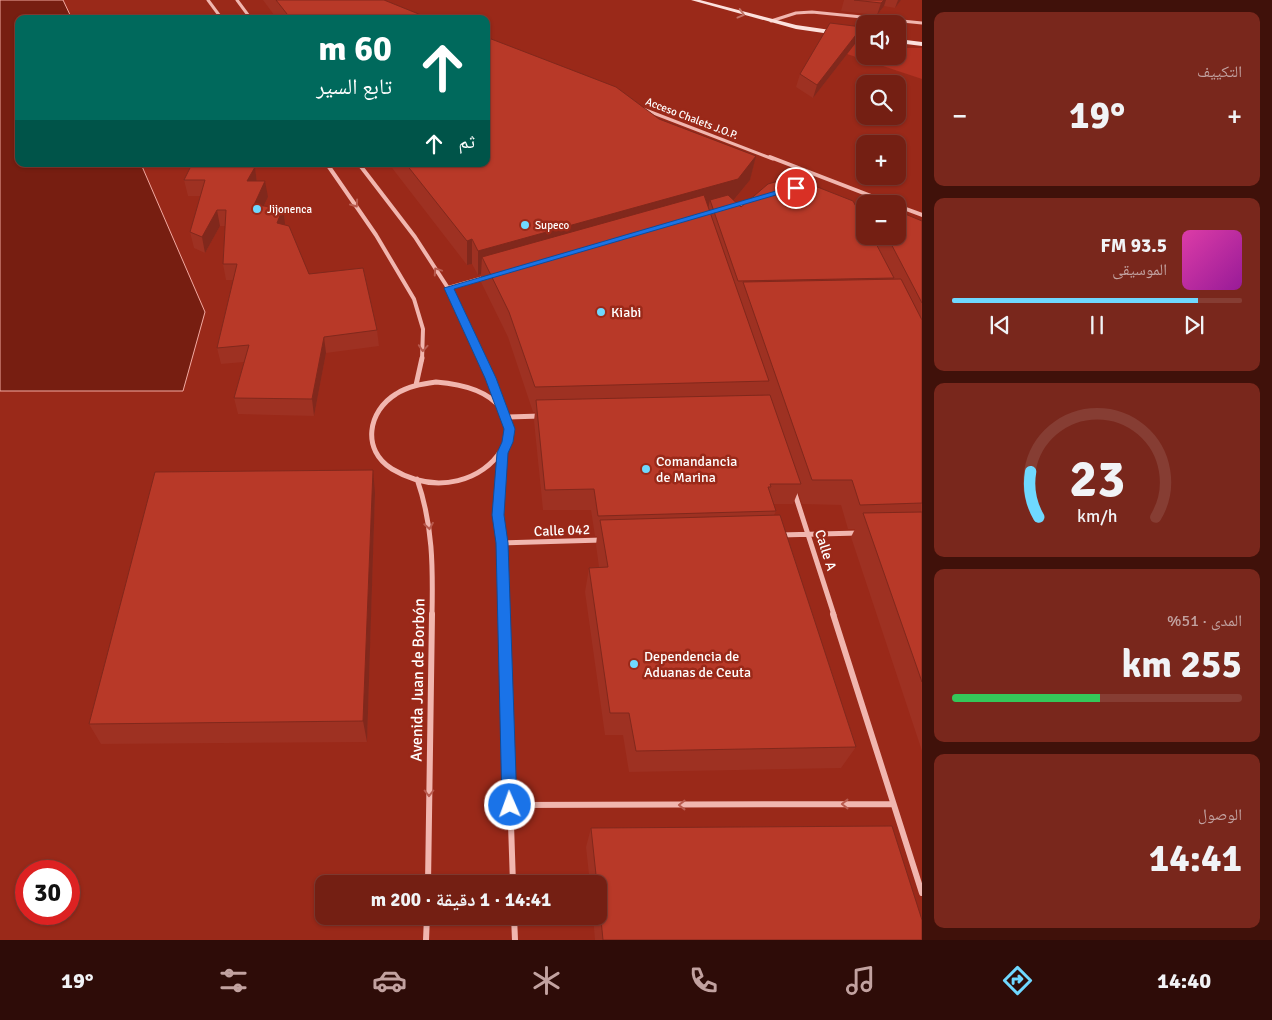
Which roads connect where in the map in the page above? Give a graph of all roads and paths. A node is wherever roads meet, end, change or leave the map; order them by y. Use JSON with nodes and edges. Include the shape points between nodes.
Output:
{"nodes":[{"id":1,"x":208,"y":0,"type":"edge"},
{"id":2,"x":237,"y":0,"type":"edge"},
{"id":3,"x":694,"y":0,"type":"edge"},
{"id":4,"x":706,"y":0,"type":"edge"},
{"id":5,"x":720,"y":8,"type":"junction"},
{"id":6,"x":219,"y":15,"type":"edge"},
{"id":7,"x":248,"y":15,"type":"edge"},
{"id":8,"x":771,"y":21,"type":"junction"},
{"id":9,"x":922,"y":23,"type":"edge"},
{"id":10,"x":856,"y":35,"type":"edge"},
{"id":11,"x":906,"y":42,"type":"edge"},
{"id":12,"x":922,"y":44,"type":"edge"},
{"id":13,"x":639,"y":107,"type":"edge"},
{"id":14,"x":329,"y":167,"type":"edge"},
{"id":15,"x":361,"y":167,"type":"edge"},
{"id":16,"x":869,"y":195,"type":"edge"},
{"id":17,"x":758,"y":199,"type":"edge"},
{"id":18,"x":730,"y":207,"type":"edge"},
{"id":19,"x":906,"y":209,"type":"edge"},
{"id":20,"x":856,"y":211,"type":"edge"},
{"id":21,"x":922,"y":215,"type":"edge"},
{"id":22,"x":852,"y":217,"type":"edge"},
{"id":23,"x":495,"y":274,"type":"edge"},
{"id":24,"x":448,"y":288,"type":"junction"},
{"id":25,"x":416,"y":385,"type":"junction"},
{"id":26,"x":502,"y":410,"type":"junction"},
{"id":27,"x":545,"y":416,"type":"edge"},
{"id":28,"x":506,"y":417,"type":"junction"},
{"id":29,"x":502,"y":453,"type":"junction"},
{"id":30,"x":417,"y":479,"type":"junction"},
{"id":31,"x":792,"y":487,"type":"edge"},
{"id":32,"x":865,"y":533,"type":"edge"},
{"id":33,"x":808,"y":534,"type":"junction"},
{"id":34,"x":769,"y":535,"type":"edge"},
{"id":35,"x":610,"y":540,"type":"edge"},
{"id":36,"x":502,"y":543,"type":"junction"},
{"id":37,"x":894,"y":804,"type":"junction"},
{"id":38,"x":510,"y":805,"type":"junction"},
{"id":39,"x":428,"y":875,"type":"edge"},
{"id":40,"x":513,"y":875,"type":"edge"},
{"id":41,"x":922,"y":893,"type":"edge"},
{"id":42,"x":427,"y":925,"type":"edge"},
{"id":43,"x":514,"y":925,"type":"edge"},
{"id":44,"x":426,"y":940,"type":"edge"},
{"id":45,"x":515,"y":940,"type":"edge"}],
"edges":[{"from":1,"to":6,"type":"street"},
{"from":2,"to":7,"type":"street"},
{"from":3,"to":5,"type":"main road"},
{"from":4,"to":5,"type":"main road"},
{"from":5,"to":8,"type":"main road","one_way":true},
{"from":8,"to":9,"type":"street","via":[[812,12]]},
{"from":8,"to":10,"type":"main road"},
{"from":11,"to":12,"type":"main road"},
{"from":13,"to":16,"type":"street","name":"Acceso Chalets J.O.P."},
{"from":14,"to":25,"type":"street","one_way":true,"via":[[384,245],[415,302],[422,320],[424,340]]},
{"from":24,"to":15,"type":"street","one_way":true,"via":[[415,237]]},
{"from":17,"to":18,"type":"street"},
{"from":19,"to":21,"type":"street"},
{"from":20,"to":22,"type":"street","via":[[848,208]]},
{"from":23,"to":24,"type":"street"},
{"from":24,"to":26,"type":"street"},
{"from":25,"to":26,"type":"street","via":[[456,383],[475,389]]},
{"from":25,"to":30,"type":"street","via":[[390,398],[377,412],[370,429],[377,454],[387,465]]},
{"from":26,"to":28,"type":"street"},
{"from":27,"to":28,"type":"street"},
{"from":28,"to":29,"type":"street","via":[[510,429]]},
{"from":29,"to":30,"type":"street","via":[[481,472],[467,478],[434,482]]},
{"from":29,"to":36,"type":"street","via":[[498,515]]},
{"from":30,"to":39,"type":"street","name":"Avenida Juan de Borbón","one_way":true,"via":[[425,502],[432,552]]},
{"from":31,"to":33,"type":"street","name":"Calle A"},
{"from":32,"to":33,"type":"street"},
{"from":33,"to":34,"type":"street"},
{"from":33,"to":37,"type":"street","name":"Calle A"},
{"from":35,"to":36,"type":"street","name":"Calle 042"},
{"from":36,"to":38,"type":"street"},
{"from":37,"to":38,"type":"street","one_way":true},
{"from":37,"to":41,"type":"street","name":"Calle A"},
{"from":38,"to":40,"type":"street"},
{"from":42,"to":44,"type":"street"},
{"from":43,"to":45,"type":"street"}]}
